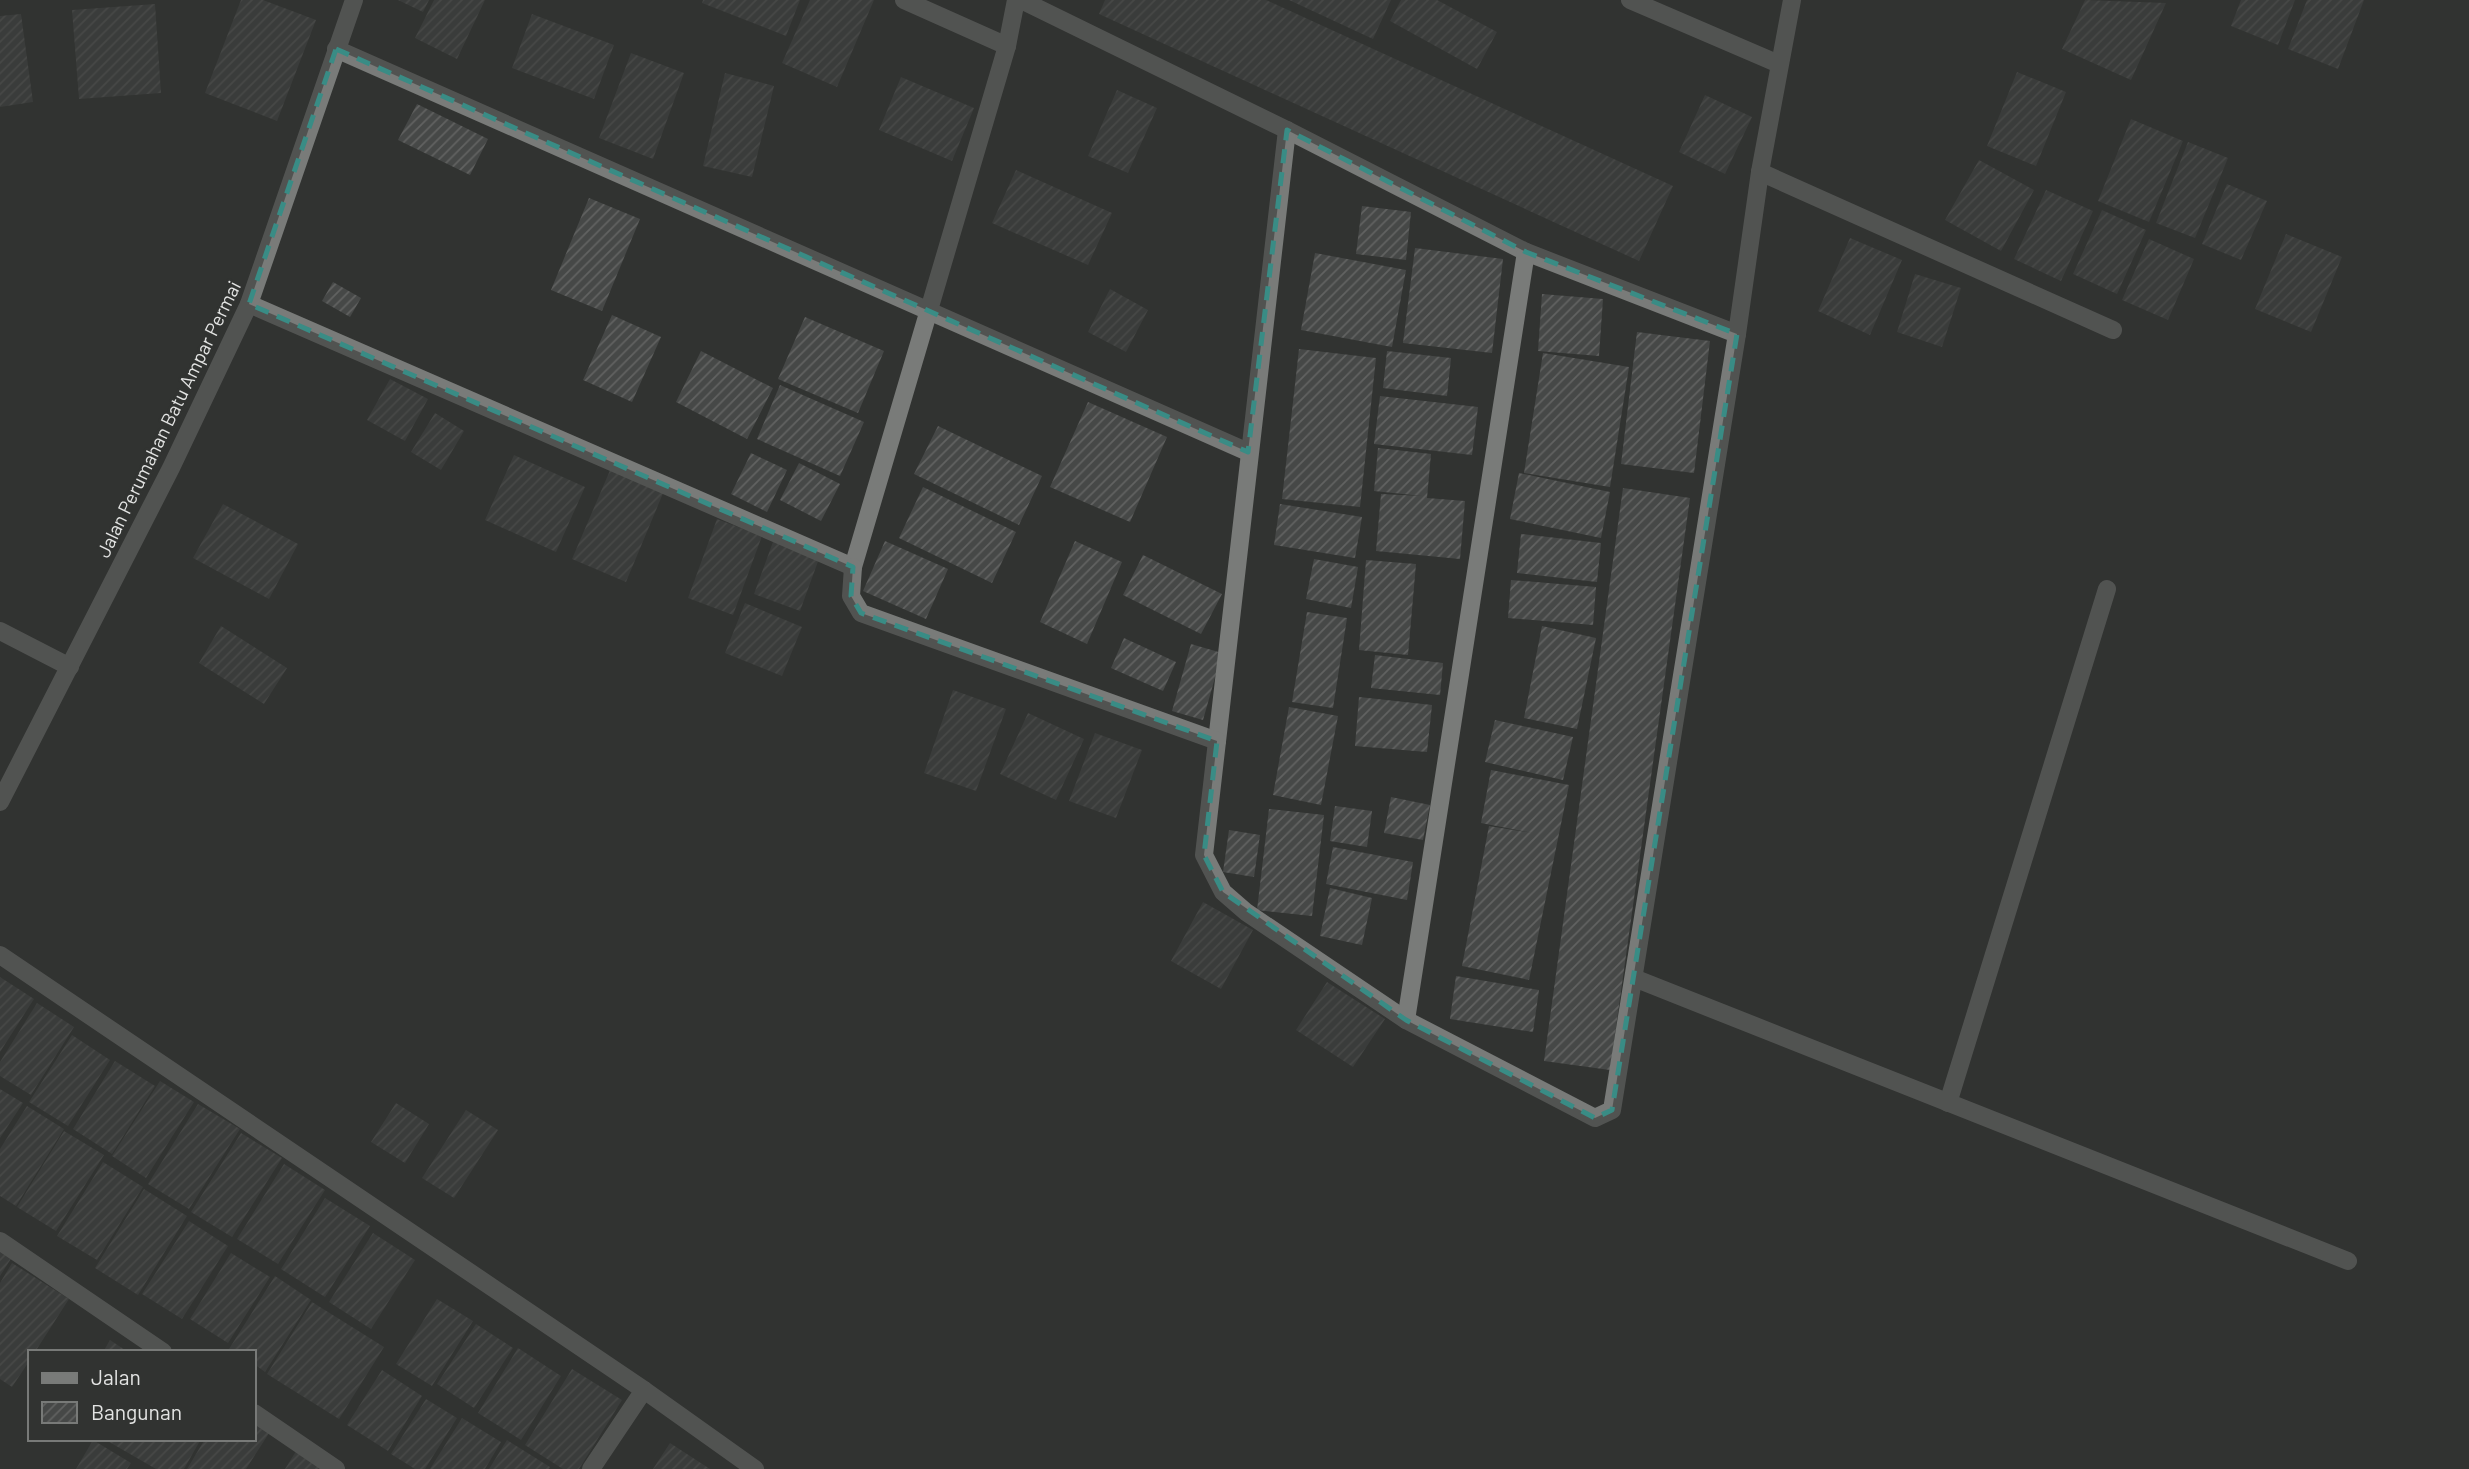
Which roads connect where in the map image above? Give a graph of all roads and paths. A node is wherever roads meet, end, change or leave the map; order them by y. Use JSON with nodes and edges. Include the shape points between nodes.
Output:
{"nodes":[{"id":1,"x":354,"y":0,"type":"edge"},
{"id":2,"x":904,"y":0,"type":"edge"},
{"id":3,"x":1019,"y":0,"type":"edge"},
{"id":4,"x":1630,"y":0,"type":"edge"},
{"id":5,"x":1792,"y":0,"type":"edge"},
{"id":6,"x":1007,"y":46,"type":"junction"},
{"id":7,"x":336,"y":49,"type":"junction"},
{"id":8,"x":1779,"y":64,"type":"junction"},
{"id":9,"x":1287,"y":130,"type":"junction"},
{"id":10,"x":1760,"y":172,"type":"junction"},
{"id":11,"x":1526,"y":252,"type":"junction"},
{"id":12,"x":249,"y":304,"type":"junction"},
{"id":13,"x":927,"y":308,"type":"junction"},
{"id":14,"x":2113,"y":330,"type":"dead end"},
{"id":15,"x":1737,"y":334,"type":"junction"},
{"id":16,"x":1248,"y":453,"type":"junction"},
{"id":17,"x":853,"y":567,"type":"junction"},
{"id":18,"x":2107,"y":589,"type":"dead end"},
{"id":19,"x":0,"y":631,"type":"edge"},
{"id":20,"x":70,"y":667,"type":"junction"},
{"id":21,"x":1217,"y":741,"type":"junction"},
{"id":22,"x":0,"y":802,"type":"edge"},
{"id":23,"x":0,"y":955,"type":"edge"},
{"id":24,"x":1634,"y":978,"type":"junction"},
{"id":25,"x":1406,"y":1020,"type":"junction"},
{"id":26,"x":1948,"y":1103,"type":"junction"},
{"id":27,"x":0,"y":1241,"type":"edge"},
{"id":28,"x":2348,"y":1261,"type":"dead end"},
{"id":29,"x":160,"y":1350,"type":"edge"},
{"id":30,"x":644,"y":1390,"type":"junction"},
{"id":31,"x":256,"y":1414,"type":"edge"},
{"id":32,"x":336,"y":1469,"type":"edge"},
{"id":33,"x":591,"y":1469,"type":"edge"},
{"id":34,"x":755,"y":1469,"type":"edge"}],
"edges":[{"from":1,"to":7,"type":"street","name":"Jalan Perumahan Batu Ampar Permai"},
{"from":2,"to":6,"type":"street"},
{"from":3,"to":6,"type":"street"},
{"from":3,"to":9,"type":"street"},
{"from":4,"to":8,"type":"street"},
{"from":5,"to":8,"type":"street"},
{"from":6,"to":13,"type":"street"},
{"from":7,"to":12,"type":"street","name":"Jalan Perumahan Batu Ampar Permai"},
{"from":7,"to":13,"type":"street"},
{"from":8,"to":10,"type":"street"},
{"from":9,"to":11,"type":"street"},
{"from":9,"to":16,"type":"street"},
{"from":10,"to":14,"type":"street"},
{"from":10,"to":15,"type":"street"},
{"from":11,"to":15,"type":"street"},
{"from":11,"to":25,"type":"street"},
{"from":12,"to":17,"type":"street"},
{"from":12,"to":20,"type":"street","name":"Jalan Perumahan Batu Ampar Permai"},
{"from":13,"to":16,"type":"street"},
{"from":13,"to":17,"type":"street"},
{"from":15,"to":24,"type":"street"},
{"from":16,"to":21,"type":"street"},
{"from":17,"to":21,"type":"street","via":[[851,596],[861,613]]},
{"from":18,"to":26,"type":"street"},
{"from":19,"to":20,"type":"street"},
{"from":20,"to":22,"type":"street","name":"Jalan Perumahan Batu Ampar Permai"},
{"from":21,"to":25,"type":"street","via":[[1204,855],[1223,892]]},
{"from":23,"to":30,"type":"street"},
{"from":24,"to":25,"type":"street","via":[[1612,1110],[1595,1118]]},
{"from":24,"to":26,"type":"street"},
{"from":26,"to":28,"type":"street"},
{"from":27,"to":29,"type":"street"},
{"from":30,"to":33,"type":"street"},
{"from":30,"to":34,"type":"street"},
{"from":31,"to":32,"type":"street"}]}
